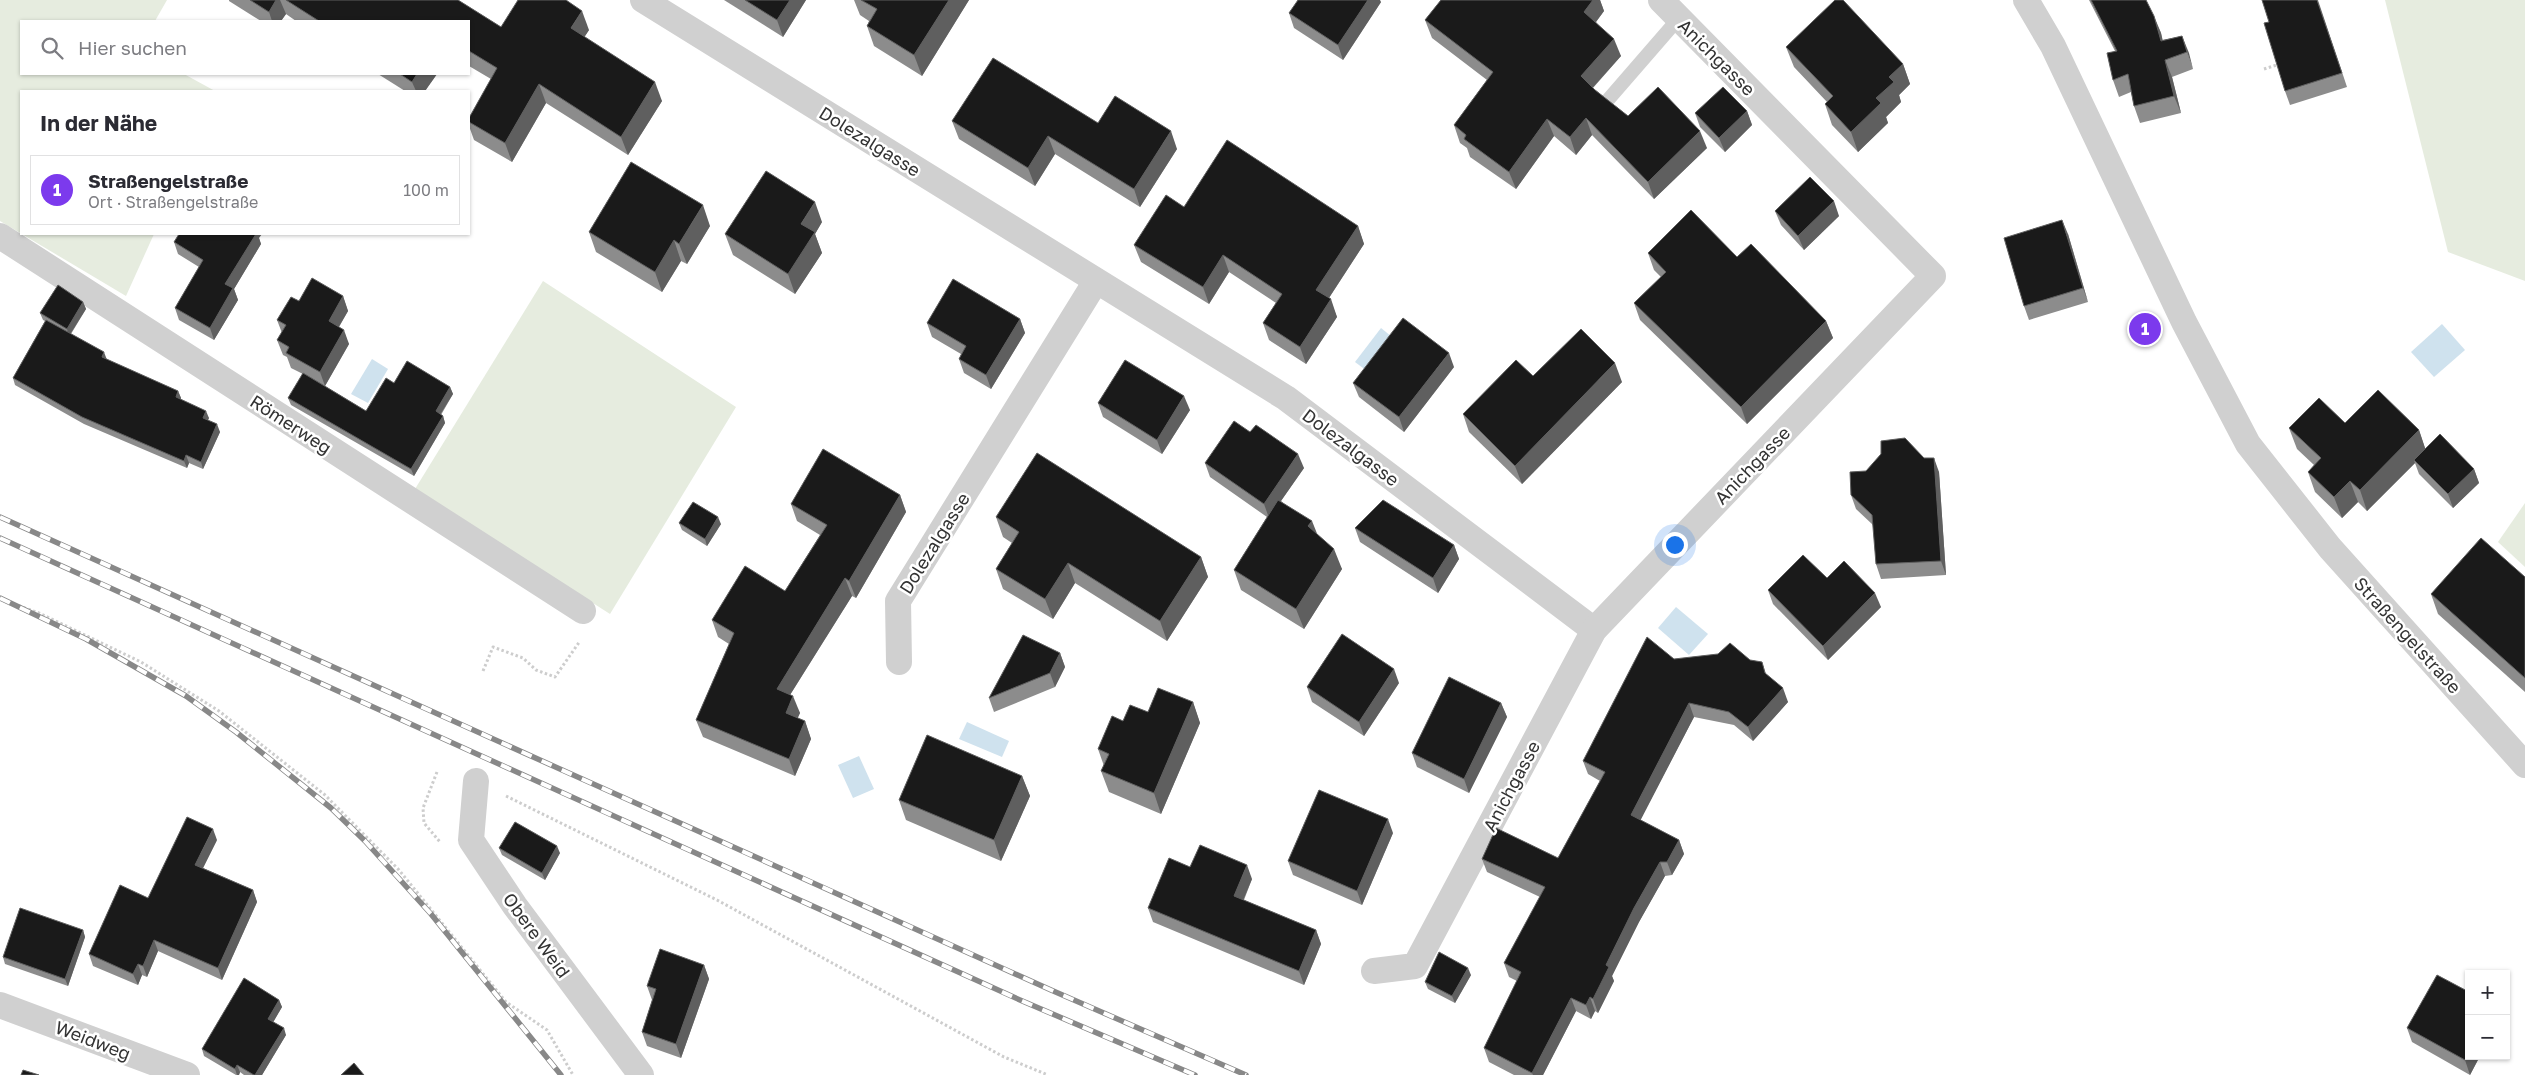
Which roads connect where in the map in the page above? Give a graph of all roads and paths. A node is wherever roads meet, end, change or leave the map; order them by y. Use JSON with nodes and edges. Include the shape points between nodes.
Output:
{"nodes":[{"id":1,"x":642,"y":0,"type":"edge"},
{"id":2,"x":1661,"y":0,"type":"edge"},
{"id":3,"x":2026,"y":0,"type":"edge"},
{"id":4,"x":1679,"y":18,"type":"junction"},
{"id":5,"x":2290,"y":61,"type":"edge"},
{"id":6,"x":2264,"y":69,"type":"dead end"},
{"id":7,"x":1607,"y":100,"type":"edge"},
{"id":8,"x":0,"y":236,"type":"edge"},
{"id":9,"x":1096,"y":281,"type":"junction"},
{"id":10,"x":0,"y":599,"type":"edge"},
{"id":11,"x":583,"y":612,"type":"joint"},
{"id":12,"x":1594,"y":630,"type":"junction"},
{"id":13,"x":899,"y":662,"type":"dead end"},
{"id":14,"x":483,"y":671,"type":"dead end"},
{"id":15,"x":2525,"y":765,"type":"edge"},
{"id":16,"x":476,"y":781,"type":"joint"},
{"id":17,"x":1374,"y":971,"type":"dead end"},
{"id":18,"x":0,"y":1005,"type":"edge"},
{"id":19,"x":187,"y":1075,"type":"edge"},
{"id":20,"x":573,"y":1075,"type":"edge"},
{"id":21,"x":641,"y":1075,"type":"edge"},
{"id":22,"x":1048,"y":1075,"type":"edge"}],
"edges":[{"from":1,"to":9,"type":"street","name":"Dolezalgasse"},
{"from":2,"to":4,"type":"street","name":"Anichgasse"},
{"from":3,"to":15,"type":"street","name":"Straßengelstraße","via":[[2053,46],[2184,322],[2248,444],[2330,548]]},
{"from":4,"to":7,"type":"lane"},
{"from":4,"to":12,"type":"street","name":"Anichgasse","via":[[1934,276]]},
{"from":5,"to":6,"type":"path"},
{"from":8,"to":11,"type":"street","name":"Römerweg"},
{"from":9,"to":12,"type":"street","name":"Dolezalgasse","via":[[1286,398]]},
{"from":9,"to":13,"type":"street","name":"Dolezalgasse","via":[[898,601]]},
{"from":10,"to":20,"type":"path","via":[[40,613],[141,662],[220,711],[325,795],[399,870],[506,1002],[546,1030]]},
{"from":11,"to":14,"type":"path","via":[[590,619],[582,638],[555,677],[536,670],[523,658],[494,647]]},
{"from":12,"to":17,"type":"street","name":"Anichgasse","via":[[1415,966]]},
{"from":16,"to":21,"type":"street","name":"Obere Weid","via":[[471,840],[515,906]]},
{"from":16,"to":22,"type":"path","via":[[717,900],[1004,1057]]},
{"from":18,"to":19,"type":"street","name":"Weidweg"}]}
